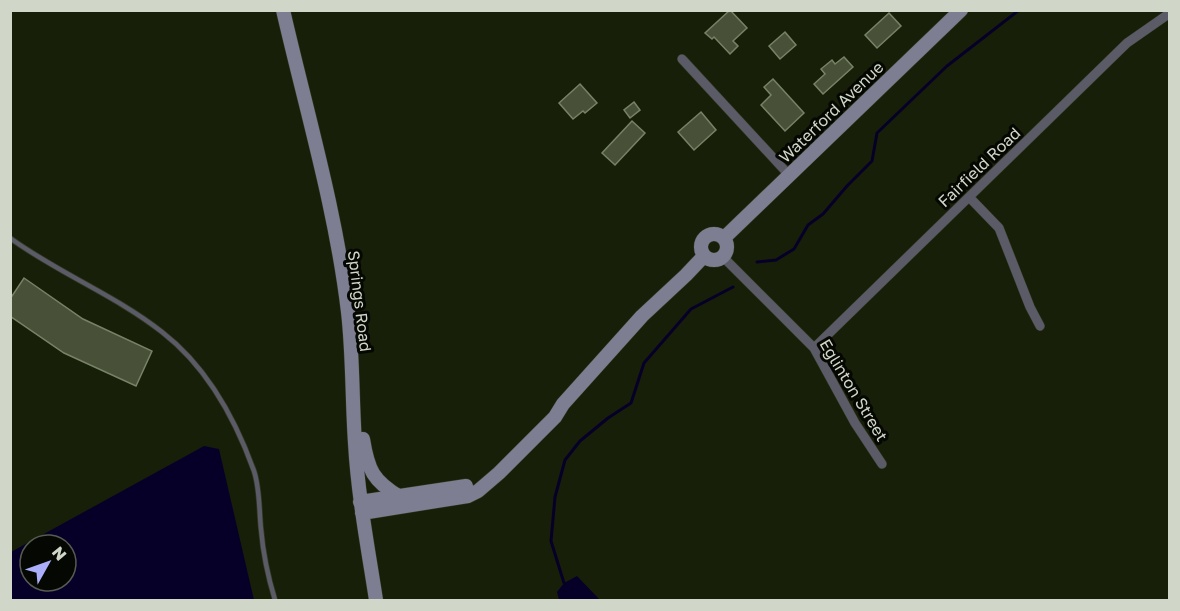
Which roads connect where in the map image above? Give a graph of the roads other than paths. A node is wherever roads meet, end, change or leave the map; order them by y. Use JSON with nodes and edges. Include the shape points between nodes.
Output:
{"nodes":[{"id":1,"x":283,"y":10,"type":"edge"},
{"id":2,"x":961,"y":10,"type":"edge"},
{"id":3,"x":1170,"y":13,"type":"edge"},
{"id":4,"x":682,"y":59,"type":"dead end"},
{"id":5,"x":789,"y":175,"type":"junction"},
{"id":6,"x":970,"y":198,"type":"junction"},
{"id":7,"x":10,"y":238,"type":"edge"},
{"id":8,"x":724,"y":238,"type":"junction"},
{"id":9,"x":704,"y":256,"type":"junction"},
{"id":10,"x":723,"y":257,"type":"junction"},
{"id":11,"x":344,"y":286,"type":"junction"},
{"id":12,"x":1040,"y":326,"type":"dead end"},
{"id":13,"x":814,"y":348,"type":"junction"},
{"id":14,"x":563,"y":404,"type":"junction"},
{"id":15,"x":882,"y":464,"type":"dead end"},
{"id":16,"x":400,"y":497,"type":"junction"},
{"id":17,"x":361,"y":508,"type":"junction"},
{"id":18,"x":275,"y":600,"type":"edge"},
{"id":19,"x":376,"y":600,"type":"edge"}],
"edges":[{"from":1,"to":11,"type":"street","name":"Springs Road"},
{"from":2,"to":5,"type":"street","name":"Waterford Avenue"},
{"from":3,"to":6,"type":"street","name":"Fairfield Road","via":[[1127,44]]},
{"from":4,"to":5,"type":"street"},
{"from":5,"to":8,"type":"street","name":"Waterford Avenue"},
{"from":6,"to":12,"type":"street","via":[[999,228]]},
{"from":6,"to":13,"type":"street","name":"Fairfield Road"},
{"from":7,"to":18,"type":"lane","via":[[162,332],[216,392],[255,473],[265,562]]},
{"from":8,"to":9,"type":"street","via":[[716,234],[706,237],[701,246]]},
{"from":8,"to":10,"type":"street","via":[[728,248]]},
{"from":9,"to":10,"type":"street","via":[[713,260]]},
{"from":9,"to":14,"type":"street","via":[[642,316]]},
{"from":10,"to":13,"type":"street","name":"Eglinton Street"},
{"from":11,"to":16,"type":"street","via":[[353,303],[360,418],[369,467],[380,483]]},
{"from":11,"to":17,"type":"street","name":"Springs Road"},
{"from":13,"to":15,"type":"street","name":"Eglinton Street"},
{"from":14,"to":16,"type":"street","via":[[549,412],[476,483]]},
{"from":14,"to":17,"type":"street","via":[[499,473],[468,496]]},
{"from":16,"to":17,"type":"street"},
{"from":17,"to":19,"type":"street","name":"Springs Road"}]}
